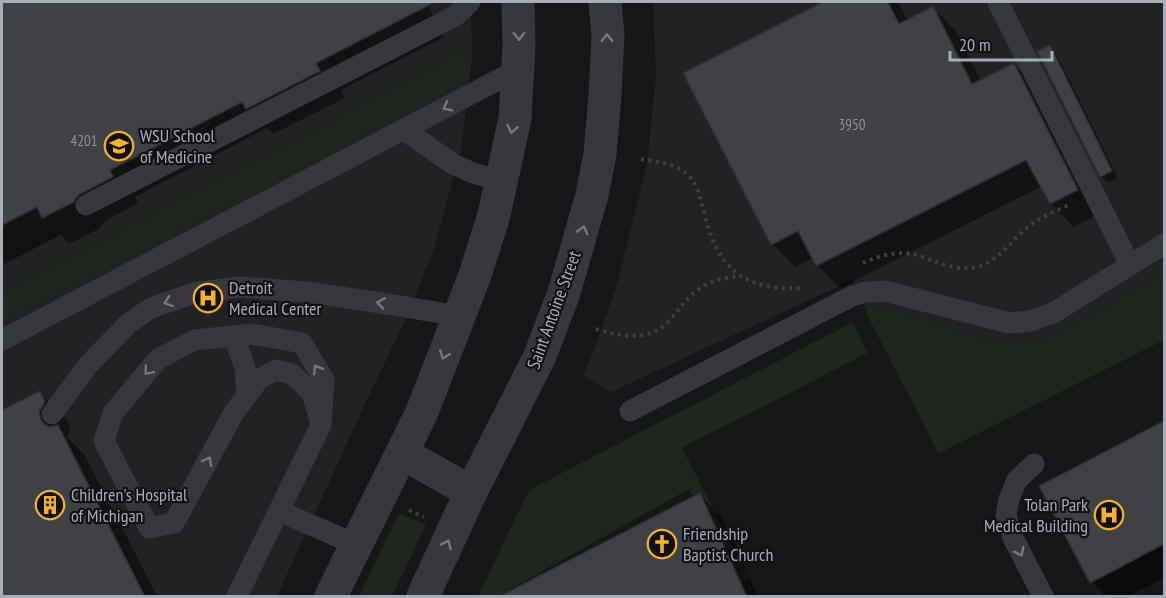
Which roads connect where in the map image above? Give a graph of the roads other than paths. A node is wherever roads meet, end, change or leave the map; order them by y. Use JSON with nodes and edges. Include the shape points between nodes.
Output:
{"nodes":[{"id":1,"x":470,"y":2,"type":"edge"},
{"id":2,"x":518,"y":2,"type":"edge"},
{"id":3,"x":605,"y":2,"type":"edge"},
{"id":4,"x":998,"y":2,"type":"edge"},
{"id":5,"x":518,"y":70,"type":"junction"},
{"id":6,"x":404,"y":130,"type":"junction"},
{"id":7,"x":501,"y":181,"type":"junction"},
{"id":8,"x":86,"y":205,"type":"dead end"},
{"id":9,"x":1164,"y":244,"type":"edge"},
{"id":10,"x":1130,"y":265,"type":"junction"},
{"id":11,"x":459,"y":316,"type":"junction"},
{"id":12,"x":234,"y":336,"type":"junction"},
{"id":13,"x":2,"y":340,"type":"edge"},
{"id":14,"x":247,"y":395,"type":"junction"},
{"id":15,"x":630,"y":411,"type":"dead end"},
{"id":16,"x":52,"y":414,"type":"dead end"},
{"id":17,"x":321,"y":426,"type":"junction"},
{"id":18,"x":402,"y":453,"type":"junction"},
{"id":19,"x":1034,"y":464,"type":"dead end"},
{"id":20,"x":471,"y":492,"type":"junction"},
{"id":21,"x":279,"y":511,"type":"junction"},
{"id":22,"x":357,"y":544,"type":"junction"},
{"id":23,"x":237,"y":597,"type":"edge"},
{"id":24,"x":331,"y":597,"type":"edge"},
{"id":25,"x":423,"y":597,"type":"edge"},
{"id":26,"x":1043,"y":597,"type":"edge"}],
"edges":[{"from":1,"to":8,"type":"lane","via":[[455,16]]},
{"from":2,"to":5,"type":"street","one_way":true},
{"from":20,"to":3,"type":"street","name":"Saint Antoine Street","one_way":true,"via":[[539,358],[564,293],[592,195],[605,96]]},
{"from":4,"to":10,"type":"lane"},
{"from":5,"to":6,"type":"lane","one_way":true},
{"from":5,"to":7,"type":"street","one_way":true,"via":[[514,118]]},
{"from":6,"to":7,"type":"lane","via":[[453,164]]},
{"from":6,"to":13,"type":"lane"},
{"from":7,"to":11,"type":"street","via":[[491,225]]},
{"from":9,"to":10,"type":"lane"},
{"from":10,"to":15,"type":"lane","via":[[1053,313],[1030,321],[1009,323],[885,291],[852,296]]},
{"from":11,"to":16,"type":"lane","one_way":true,"via":[[307,292],[239,288],[194,293],[151,308],[128,324],[88,365]]},
{"from":11,"to":18,"type":"street","one_way":true},
{"from":12,"to":14,"type":"lane","via":[[245,368]]},
{"from":12,"to":14,"type":"lane","one_way":true,"via":[[195,340],[158,359],[113,413],[104,441],[149,528],[174,524]]},
{"from":17,"to":12,"type":"lane","one_way":true,"via":[[324,380],[302,343],[252,334]]},
{"from":14,"to":17,"type":"lane","via":[[260,379],[276,370],[292,374],[312,393]]},
{"from":17,"to":21,"type":"lane"},
{"from":18,"to":20,"type":"street"},
{"from":18,"to":22,"type":"street"},
{"from":19,"to":26,"type":"lane","one_way":true,"via":[[1017,480],[1008,499],[1006,516],[1012,538]]},
{"from":25,"to":20,"type":"street","name":"Saint Antoine Street","one_way":true},
{"from":21,"to":22,"type":"lane"},
{"from":21,"to":23,"type":"lane"},
{"from":22,"to":24,"type":"street"}]}
